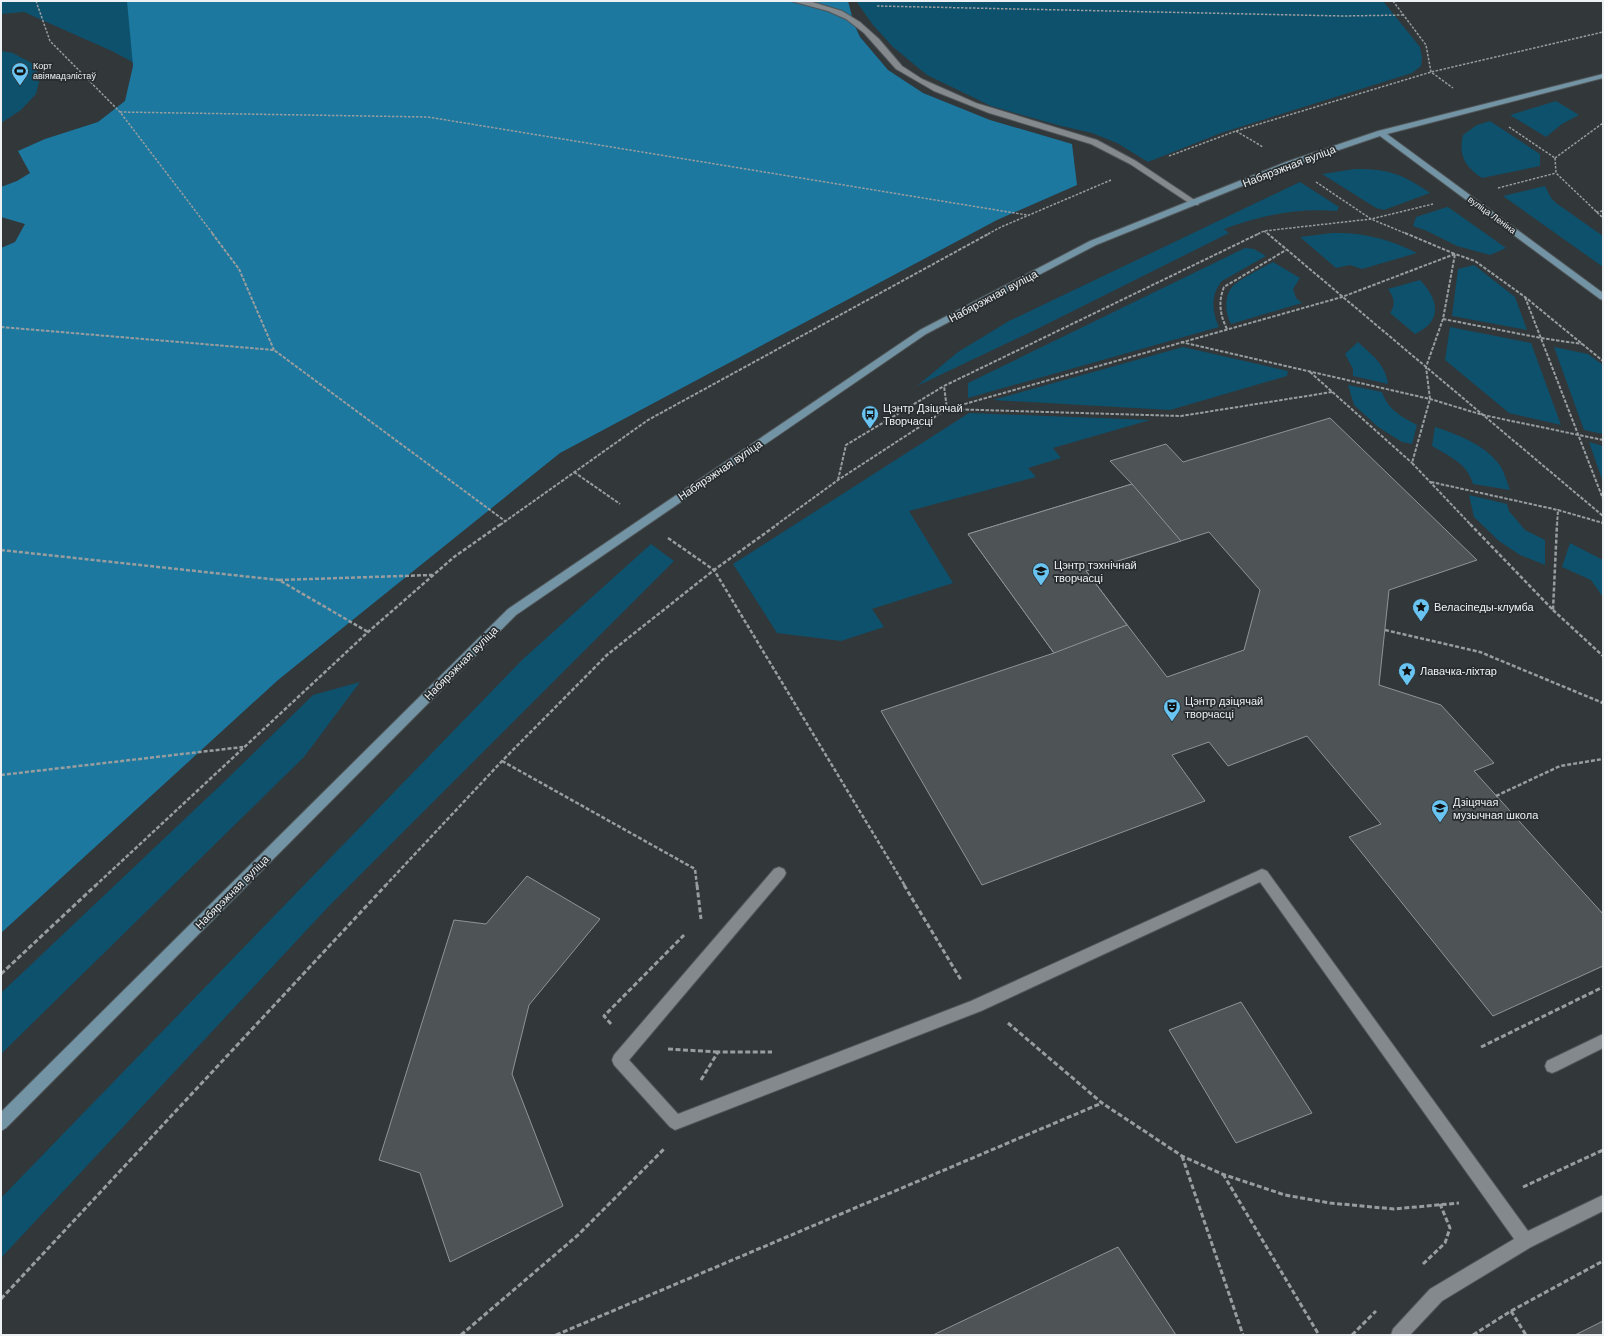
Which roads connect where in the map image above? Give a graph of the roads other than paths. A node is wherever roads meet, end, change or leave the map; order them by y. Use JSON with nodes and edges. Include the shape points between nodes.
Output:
{"nodes":[{"id":1,"x":795,"y":1,"type":"edge"},
{"id":2,"x":1603,"y":76,"type":"edge"},
{"id":3,"x":1381,"y":133,"type":"junction"},
{"id":4,"x":1195,"y":203,"type":"junction"},
{"id":5,"x":1603,"y":297,"type":"edge"},
{"id":6,"x":779,"y":873,"type":"dead end"},
{"id":7,"x":1603,"y":1041,"type":"edge"},
{"id":8,"x":1552,"y":1066,"type":"dead end"},
{"id":9,"x":1,"y":1123,"type":"edge"},
{"id":10,"x":1603,"y":1203,"type":"edge"},
{"id":11,"x":1525,"y":1241,"type":"junction"},
{"id":12,"x":1399,"y":1335,"type":"edge"}],
"edges":[{"from":1,"to":4,"type":"lane","via":[[825,6],[843,13],[876,41],[901,69],[936,90],[983,109],[1093,142],[1141,167]]},
{"from":2,"to":3,"type":"main road","name":"Набярэжная вуліца"},
{"from":3,"to":4,"type":"main road","name":"Набярэжная вуліца","via":[[1289,164]]},
{"from":3,"to":5,"type":"main road","name":"вуліца Леніна"},
{"from":4,"to":9,"type":"main road","name":"Набярэжная вуліца","via":[[1093,243],[923,332],[512,612]]},
{"from":6,"to":11,"type":"lane","via":[[619,1060],[675,1122],[976,1006],[1262,875]]},
{"from":7,"to":8,"type":"lane"},
{"from":10,"to":11,"type":"lane"},
{"from":11,"to":12,"type":"lane","via":[[1436,1295]]}]}
